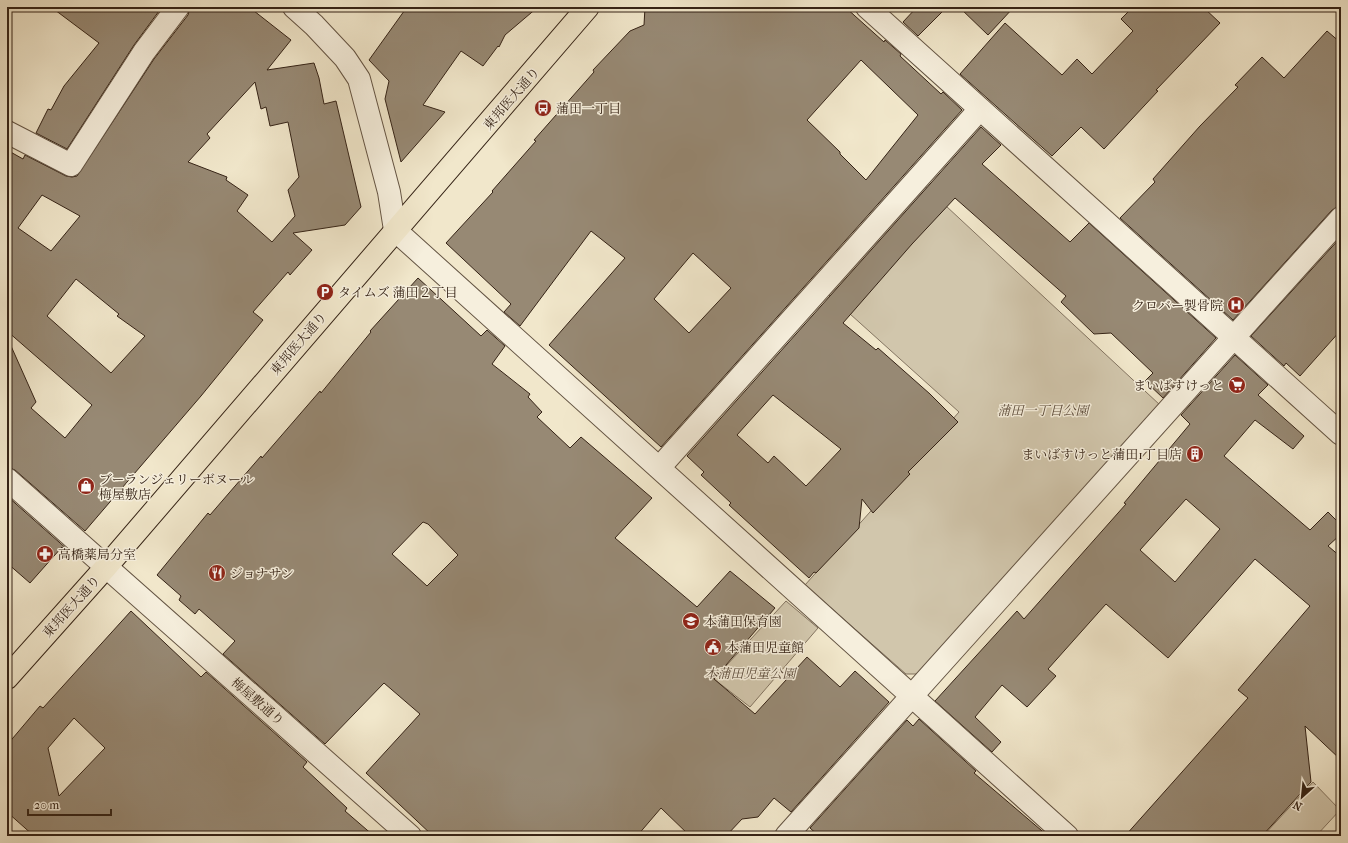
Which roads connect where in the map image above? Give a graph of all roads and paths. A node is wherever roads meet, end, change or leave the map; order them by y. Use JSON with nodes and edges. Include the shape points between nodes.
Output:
{"nodes":[{"id":1,"x":178,"y":7,"type":"edge"},
{"id":2,"x":294,"y":7,"type":"edge"},
{"id":3,"x":588,"y":7,"type":"edge"},
{"id":4,"x":867,"y":7,"type":"edge"},
{"id":5,"x":980,"y":108,"type":"junction"},
{"id":6,"x":7,"y":132,"type":"edge"},
{"id":7,"x":1341,"y":218,"type":"edge"},
{"id":8,"x":396,"y":230,"type":"junction"},
{"id":9,"x":1234,"y":338,"type":"junction"},
{"id":10,"x":1341,"y":434,"type":"edge"},
{"id":11,"x":659,"y":468,"type":"junction"},
{"id":12,"x":7,"y":479,"type":"edge"},
{"id":13,"x":106,"y":567,"type":"junction"},
{"id":14,"x":7,"y":678,"type":"edge"},
{"id":15,"x":913,"y":696,"type":"junction"},
{"id":16,"x":410,"y":836,"type":"edge"},
{"id":17,"x":786,"y":836,"type":"edge"},
{"id":18,"x":1067,"y":836,"type":"edge"}],
"edges":[{"from":1,"to":6,"type":"street","via":[[144,52],[71,165]]},
{"from":2,"to":8,"type":"street","via":[[345,58],[359,80],[389,192]]},
{"from":3,"to":8,"type":"main road","name":"東邦医大通り"},
{"from":4,"to":5,"type":"street"},
{"from":5,"to":9,"type":"street"},
{"from":5,"to":11,"type":"street"},
{"from":7,"to":9,"type":"street"},
{"from":8,"to":11,"type":"street"},
{"from":8,"to":13,"type":"main road","name":"東邦医大通り"},
{"from":9,"to":10,"type":"street"},
{"from":9,"to":15,"type":"street"},
{"from":11,"to":15,"type":"street"},
{"from":12,"to":13,"type":"street","name":"梅屋敷通り"},
{"from":13,"to":14,"type":"main road","name":"東邦医大通り"},
{"from":13,"to":16,"type":"street","name":"梅屋敷通り"},
{"from":15,"to":17,"type":"street"},
{"from":15,"to":18,"type":"street"}]}
